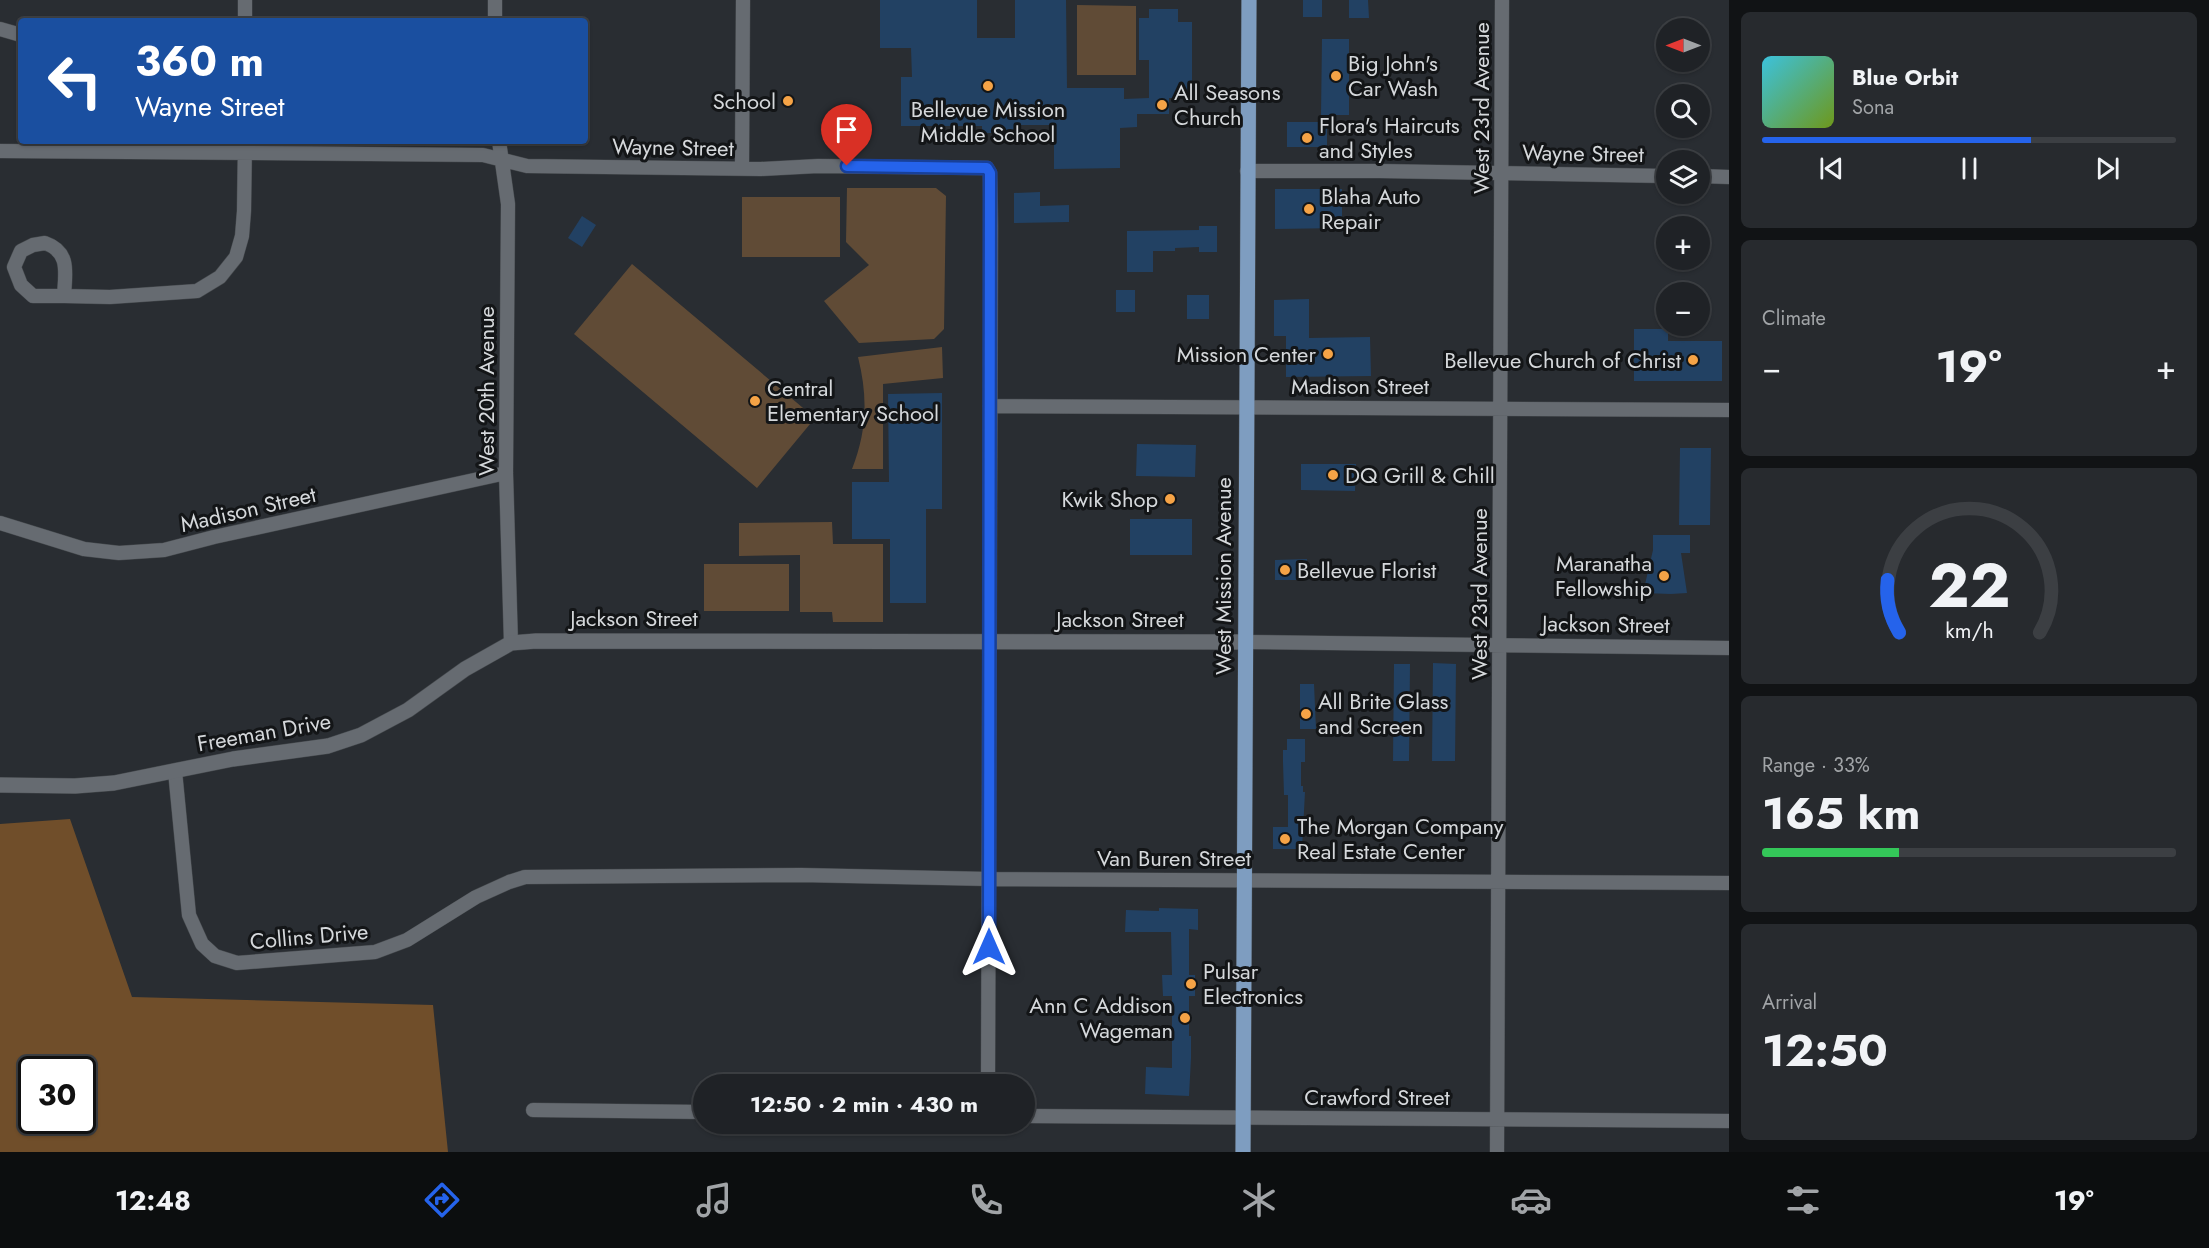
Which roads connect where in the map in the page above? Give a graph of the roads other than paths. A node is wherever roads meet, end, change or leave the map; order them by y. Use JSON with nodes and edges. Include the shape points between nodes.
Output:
{"nodes":[{"id":1,"x":245,"y":0,"type":"edge"},
{"id":2,"x":495,"y":0,"type":"edge"},
{"id":3,"x":743,"y":0,"type":"edge"},
{"id":4,"x":1249,"y":0,"type":"edge"},
{"id":5,"x":1502,"y":0,"type":"edge"},
{"id":6,"x":245,"y":18,"type":"edge"},
{"id":7,"x":495,"y":18,"type":"edge"},
{"id":8,"x":0,"y":29,"type":"edge"},
{"id":9,"x":18,"y":34,"type":"edge"},
{"id":10,"x":500,"y":144,"type":"edge"},
{"id":11,"x":113,"y":146,"type":"edge"},
{"id":12,"x":245,"y":147,"type":"edge"},
{"id":13,"x":0,"y":151,"type":"edge"},
{"id":14,"x":503,"y":159,"type":"junction"},
{"id":15,"x":742,"y":168,"type":"junction"},
{"id":16,"x":1248,"y":171,"type":"junction"},
{"id":17,"x":1501,"y":173,"type":"junction"},
{"id":18,"x":1656,"y":176,"type":"edge"},
{"id":19,"x":1710,"y":176,"type":"edge"},
{"id":20,"x":1729,"y":177,"type":"edge"},
{"id":21,"x":64,"y":296,"type":"junction"},
{"id":22,"x":990,"y":406,"type":"junction"},
{"id":23,"x":1246,"y":406,"type":"junction"},
{"id":24,"x":1501,"y":408,"type":"junction"},
{"id":25,"x":1729,"y":410,"type":"edge"},
{"id":26,"x":506,"y":473,"type":"junction"},
{"id":27,"x":0,"y":523,"type":"edge"},
{"id":28,"x":989,"y":642,"type":"junction"},
{"id":29,"x":1245,"y":642,"type":"junction"},
{"id":30,"x":511,"y":643,"type":"junction"},
{"id":31,"x":1499,"y":645,"type":"junction"},
{"id":32,"x":1729,"y":648,"type":"edge"},
{"id":33,"x":175,"y":771,"type":"junction"},
{"id":34,"x":0,"y":785,"type":"edge"},
{"id":35,"x":619,"y":875,"type":"joint"},
{"id":36,"x":989,"y":879,"type":"junction"},
{"id":37,"x":1244,"y":879,"type":"junction"},
{"id":38,"x":1499,"y":882,"type":"junction"},
{"id":39,"x":1729,"y":884,"type":"edge"},
{"id":40,"x":988,"y":1074,"type":"edge"},
{"id":41,"x":533,"y":1110,"type":"dead end"},
{"id":42,"x":693,"y":1112,"type":"edge"},
{"id":43,"x":1035,"y":1116,"type":"edge"},
{"id":44,"x":1244,"y":1117,"type":"junction"},
{"id":45,"x":1497,"y":1119,"type":"junction"},
{"id":46,"x":1729,"y":1121,"type":"edge"},
{"id":47,"x":1243,"y":1152,"type":"edge"},
{"id":48,"x":1497,"y":1152,"type":"edge"}],
"edges":[{"from":1,"to":6,"type":"street"},
{"from":2,"to":7,"type":"street"},
{"from":3,"to":15,"type":"street"},
{"from":4,"to":16,"type":"main road","name":"West Mission Avenue"},
{"from":5,"to":17,"type":"street","name":"West 23rd Avenue"},
{"from":8,"to":9,"type":"street"},
{"from":10,"to":14,"type":"street","name":"West 20th Avenue"},
{"from":11,"to":12,"type":"street","name":"Wayne Street"},
{"from":11,"to":13,"type":"street","name":"Wayne Street"},
{"from":12,"to":14,"type":"street","name":"Wayne Street"},
{"from":12,"to":21,"type":"street","via":[[242,236],[236,257],[220,277],[197,291]]},
{"from":14,"to":15,"type":"street","name":"Wayne Street","via":[[528,166]]},
{"from":14,"to":26,"type":"street","name":"West 20th Avenue","via":[[508,204]]},
{"from":15,"to":22,"type":"street","name":"Wayne Street","via":[[987,168]]},
{"from":16,"to":17,"type":"street","name":"Wayne Street"},
{"from":16,"to":23,"type":"main road","name":"West Mission Avenue"},
{"from":17,"to":18,"type":"street","name":"Wayne Street"},
{"from":17,"to":24,"type":"street","name":"West 23rd Avenue"},
{"from":19,"to":20,"type":"street"},
{"from":21,"to":21,"type":"street","via":[[65,265],[56,247],[45,243],[21,250],[14,267],[21,285],[33,296]]},
{"from":22,"to":23,"type":"street","name":"Madison Street"},
{"from":22,"to":28,"type":"street"},
{"from":23,"to":24,"type":"street","name":"Madison Street"},
{"from":23,"to":29,"type":"main road","name":"West Mission Avenue"},
{"from":24,"to":25,"type":"street","name":"Madison Street"},
{"from":24,"to":31,"type":"street","name":"West 23rd Avenue"},
{"from":26,"to":27,"type":"street","name":"Madison Street","via":[[164,550],[118,554],[84,549]]},
{"from":26,"to":30,"type":"street","name":"West 20th Avenue"},
{"from":28,"to":29,"type":"street","name":"Jackson Street"},
{"from":28,"to":30,"type":"street","name":"Jackson Street"},
{"from":28,"to":36,"type":"street"},
{"from":29,"to":31,"type":"street","name":"Jackson Street"},
{"from":29,"to":37,"type":"main road","name":"West Mission Avenue"},
{"from":30,"to":33,"type":"street","name":"Freeman Drive","via":[[465,669],[408,710],[361,735],[328,746]]},
{"from":31,"to":32,"type":"street","name":"Jackson Street"},
{"from":31,"to":38,"type":"street","name":"West 23rd Avenue"},
{"from":33,"to":34,"type":"street","name":"Freeman Drive","via":[[114,783]]},
{"from":33,"to":35,"type":"street","name":"Collins Drive","via":[[189,915],[202,944],[214,956],[237,963],[375,952],[407,940],[476,897],[509,882],[525,877]]},
{"from":35,"to":36,"type":"street","name":"Van Buren Street"},
{"from":36,"to":37,"type":"street","name":"Van Buren Street"},
{"from":36,"to":40,"type":"street"},
{"from":37,"to":38,"type":"street","name":"Van Buren Street"},
{"from":37,"to":44,"type":"main road","name":"West Mission Avenue"},
{"from":38,"to":39,"type":"street","name":"Van Buren Street"},
{"from":38,"to":45,"type":"street","name":"West 23rd Avenue"},
{"from":41,"to":42,"type":"street"},
{"from":43,"to":44,"type":"street","name":"Crawford Street"},
{"from":44,"to":45,"type":"street","name":"Crawford Street"},
{"from":44,"to":47,"type":"main road","name":"West Mission Avenue"},
{"from":45,"to":46,"type":"street","name":"Crawford Street"},
{"from":45,"to":48,"type":"street","name":"West 23rd Avenue"}]}
